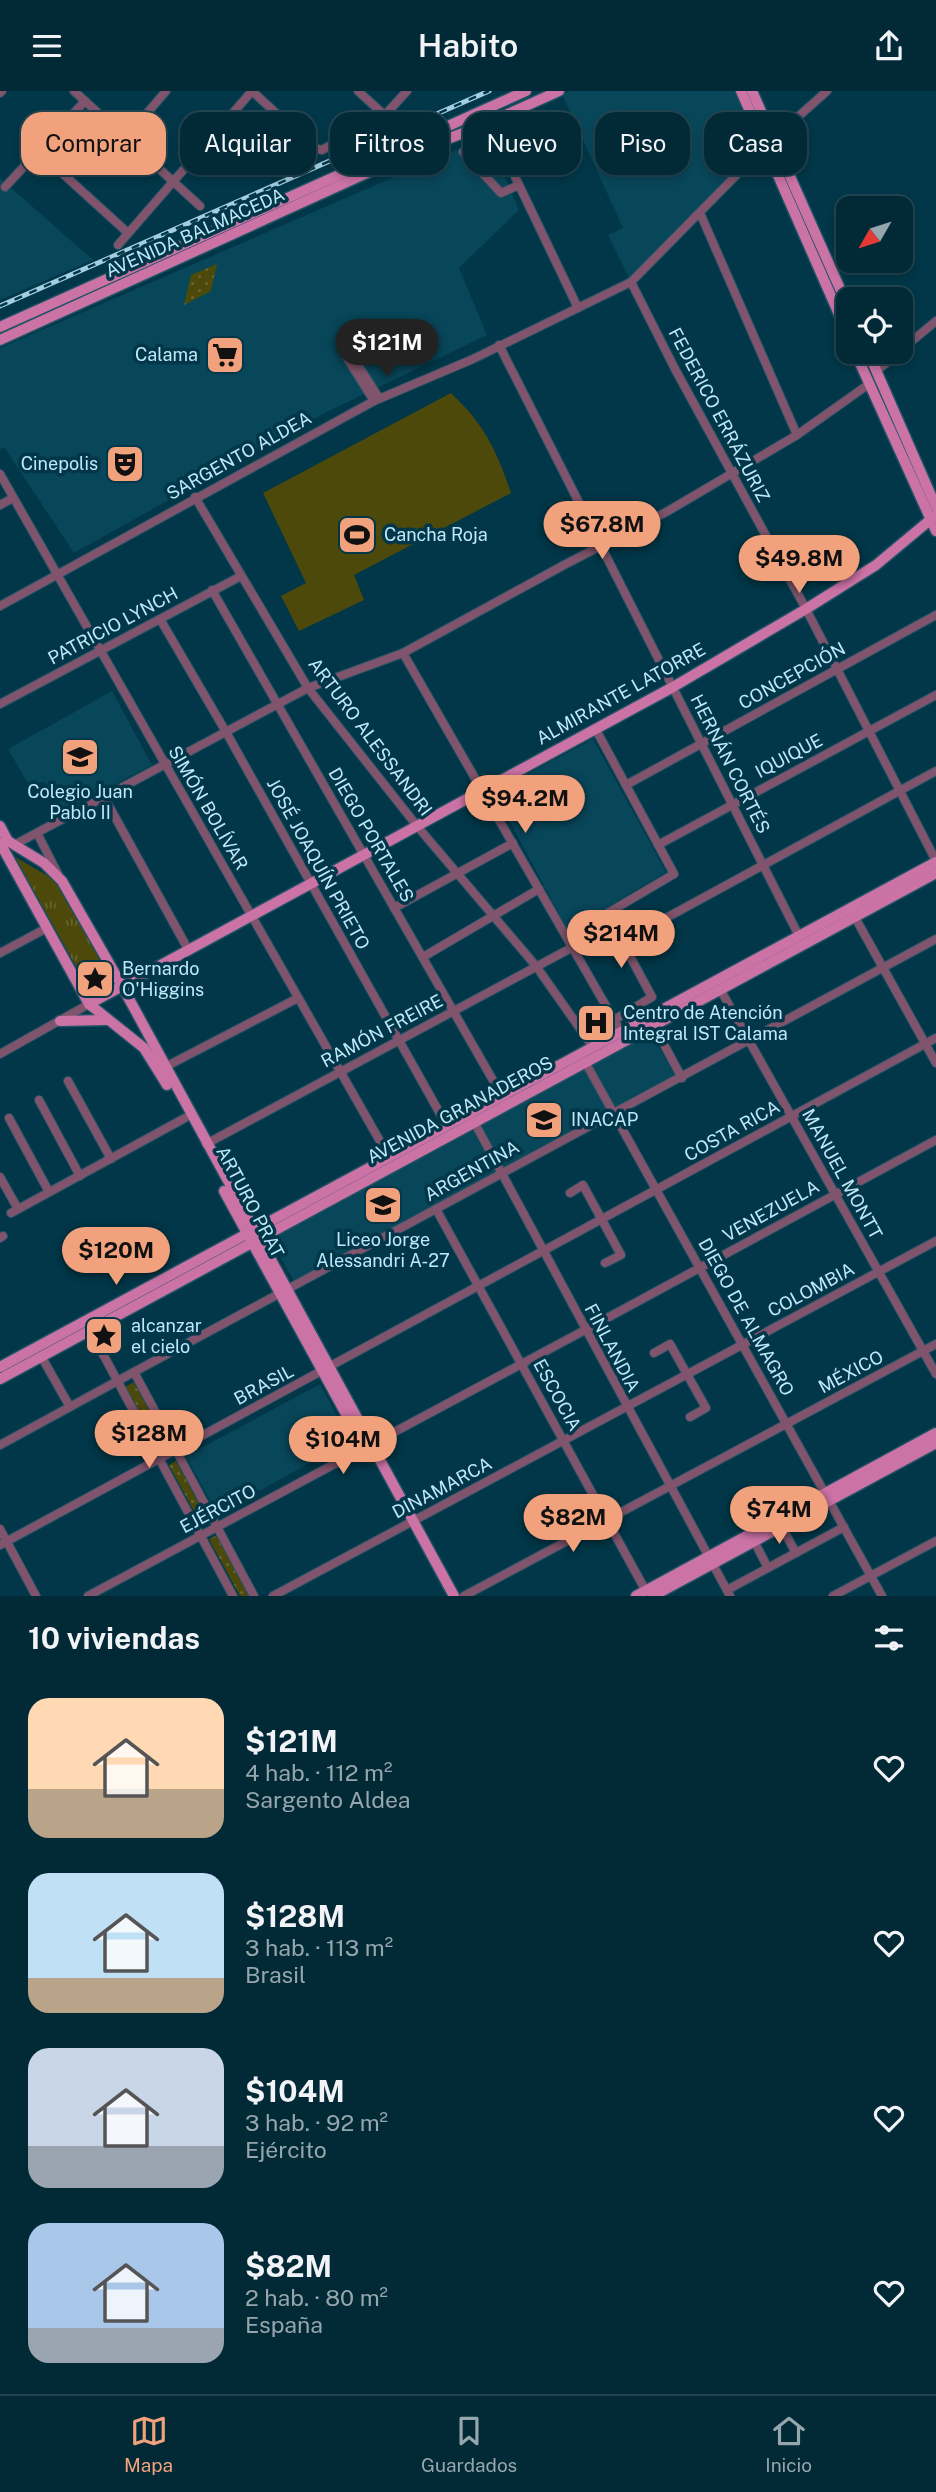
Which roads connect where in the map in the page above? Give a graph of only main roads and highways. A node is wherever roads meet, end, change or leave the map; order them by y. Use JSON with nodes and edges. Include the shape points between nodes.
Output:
{"nodes":[{"id":1,"x":526,"y":91,"type":"edge"},
{"id":2,"x":559,"y":91,"type":"edge"},
{"id":3,"x":741,"y":91,"type":"edge"},
{"id":4,"x":752,"y":91,"type":"edge"},
{"id":5,"x":752,"y":112,"type":"edge"},
{"id":6,"x":759,"y":112,"type":"edge"},
{"id":7,"x":449,"y":128,"type":"edge"},
{"id":8,"x":449,"y":136,"type":"edge"},
{"id":9,"x":349,"y":175,"type":"edge"},
{"id":10,"x":353,"y":175,"type":"edge"},
{"id":11,"x":783,"y":175,"type":"edge"},
{"id":12,"x":825,"y":268,"type":"junction"},
{"id":13,"x":836,"y":287,"type":"edge"},
{"id":14,"x":836,"y":300,"type":"edge"},
{"id":15,"x":0,"y":327,"type":"edge"},
{"id":16,"x":0,"y":340,"type":"edge"},
{"id":17,"x":860,"y":364,"type":"edge"},
{"id":18,"x":873,"y":364,"type":"edge"},
{"id":19,"x":936,"y":507,"type":"edge"},
{"id":20,"x":934,"y":522,"type":"edge"},
{"id":21,"x":0,"y":826,"type":"edge"},
{"id":22,"x":5,"y":849,"type":"edge"},
{"id":23,"x":936,"y":862,"type":"edge"},
{"id":24,"x":936,"y":873,"type":"edge"},
{"id":25,"x":852,"y":913,"type":"junction"},
{"id":26,"x":122,"y":986,"type":"junction"},
{"id":27,"x":89,"y":1004,"type":"junction"},
{"id":28,"x":108,"y":1020,"type":"junction"},
{"id":29,"x":60,"y":1021,"type":"road end"},
{"id":30,"x":583,"y":1058,"type":"junction"},
{"id":31,"x":472,"y":1118,"type":"junction"},
{"id":32,"x":253,"y":1236,"type":"junction"},
{"id":33,"x":0,"y":1367,"type":"edge"},
{"id":34,"x":0,"y":1379,"type":"edge"},
{"id":35,"x":936,"y":1433,"type":"edge"},
{"id":36,"x":936,"y":1443,"type":"edge"},
{"id":37,"x":827,"y":1497,"type":"junction"},
{"id":38,"x":410,"y":1523,"type":"junction"},
{"id":39,"x":777,"y":1524,"type":"junction"},
{"id":40,"x":710,"y":1560,"type":"junction"},
{"id":41,"x":646,"y":1595,"type":"edge"},
{"id":42,"x":446,"y":1596,"type":"edge"},
{"id":43,"x":454,"y":1596,"type":"edge"}],
"edges":[{"from":1,"to":7,"type":"main road","name":"AVENIDA BALMACEDA"},
{"from":2,"to":8,"type":"main road","name":"AVENIDA BALMACEDA"},
{"from":3,"to":5,"type":"main road"},
{"from":4,"to":6,"type":"main road"},
{"from":9,"to":15,"type":"main road","name":"AVENIDA BALMACEDA"},
{"from":10,"to":16,"type":"main road","name":"AVENIDA BALMACEDA"},
{"from":11,"to":12,"type":"main road"},
{"from":12,"to":13,"type":"main road"},
{"from":12,"to":14,"type":"main road"},
{"from":17,"to":20,"type":"main road"},
{"from":18,"to":19,"type":"main road"},
{"from":20,"to":26,"type":"main road","name":"ALMIRANTE LATORRE","via":[[876,565],[673,687]]},
{"from":21,"to":22,"type":"main road","name":"ARTURO PRAT","via":[[8,841]]},
{"from":22,"to":26,"type":"main road","name":"ARTURO PRAT","via":[[44,863],[62,881]]},
{"from":22,"to":27,"type":"main road","name":"ARTURO PRAT"},
{"from":23,"to":25,"type":"main road","name":"AVENIDA GRANADEROS"},
{"from":24,"to":25,"type":"main road","name":"AVENIDA GRANADEROS"},
{"from":25,"to":30,"type":"main road","name":"AVENIDA GRANADEROS","via":[[654,1025]]},
{"from":25,"to":30,"type":"main road","name":"AVENIDA GRANADEROS","via":[[799,936],[593,1047]]},
{"from":26,"to":27,"type":"main road","name":"ALMIRANTE LATORRE"},
{"from":26,"to":32,"type":"main road","name":"ARTURO PRAT"},
{"from":27,"to":28,"type":"main road","name":"ARTURO PRAT"},
{"from":28,"to":29,"type":"main road"},
{"from":28,"to":32,"type":"main road","name":"ARTURO PRAT","via":[[144,1048]]},
{"from":30,"to":31,"type":"main road","name":"AVENIDA GRANADEROS"},
{"from":30,"to":31,"type":"main road","name":"AVENIDA GRANADEROS","via":[[502,1096]]},
{"from":31,"to":32,"type":"main road","name":"AVENIDA GRANADEROS"},
{"from":31,"to":32,"type":"main road","name":"AVENIDA GRANADEROS","via":[[389,1157]]},
{"from":32,"to":33,"type":"main road","name":"AVENIDA GRANADEROS"},
{"from":32,"to":34,"type":"main road","name":"AVENIDA GRANADEROS"},
{"from":32,"to":38,"type":"main road","name":"ARTURO PRAT"},
{"from":35,"to":37,"type":"main road"},
{"from":36,"to":37,"type":"main road"},
{"from":37,"to":39,"type":"main road"},
{"from":38,"to":42,"type":"main road","name":"ARTURO PRAT"},
{"from":38,"to":43,"type":"main road","name":"ARTURO PRAT"},
{"from":39,"to":40,"type":"main road"},
{"from":39,"to":40,"type":"main road","via":[[754,1541]]},
{"from":40,"to":41,"type":"main road"}]}
